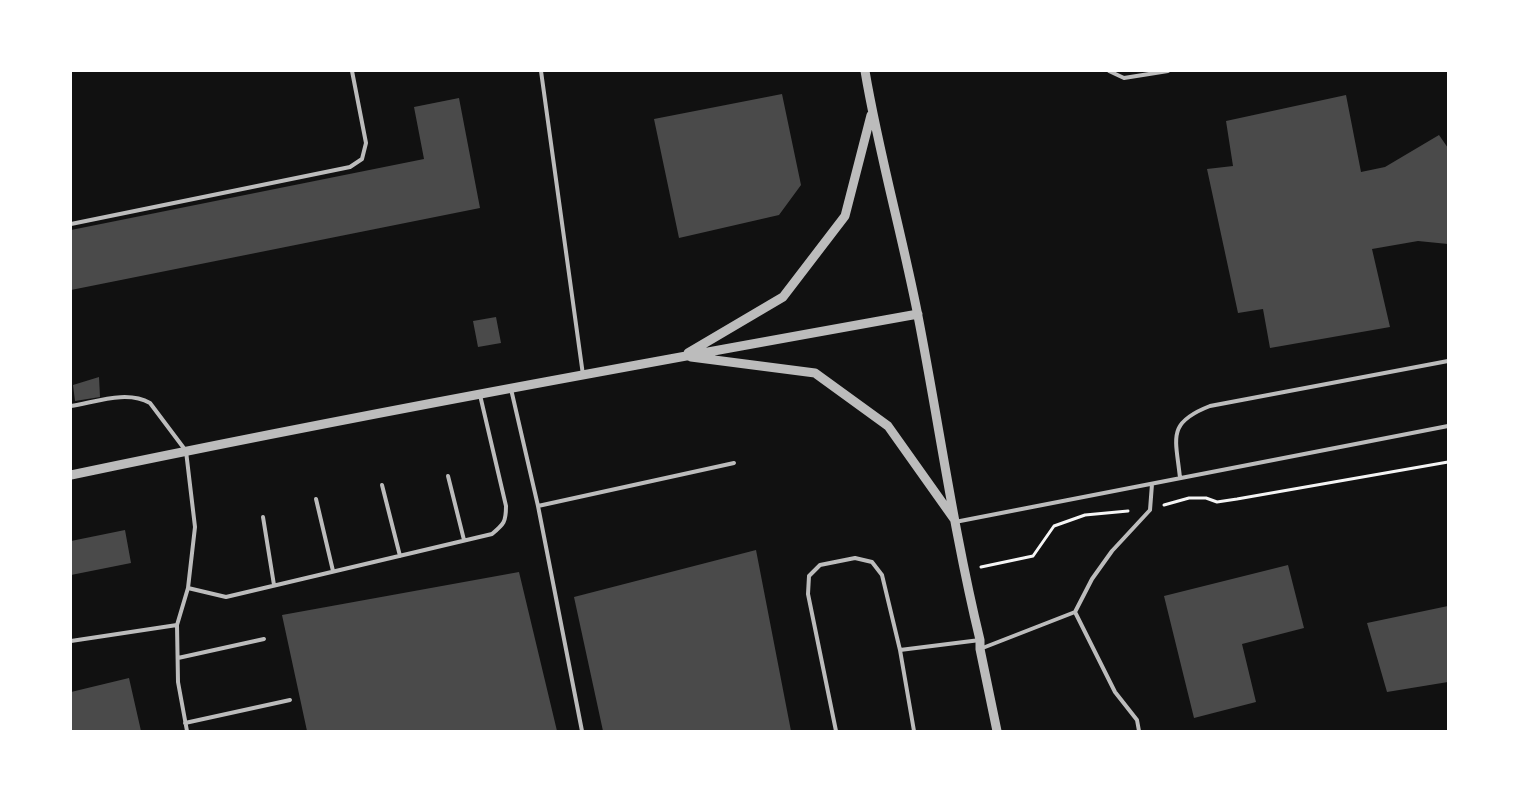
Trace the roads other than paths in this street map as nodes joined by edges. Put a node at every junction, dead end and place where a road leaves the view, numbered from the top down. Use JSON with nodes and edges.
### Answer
{"nodes":[{"id":1,"x":352,"y":71,"type":"edge"},
{"id":2,"x":541,"y":71,"type":"edge"},
{"id":3,"x":865,"y":71,"type":"edge"},
{"id":4,"x":1109,"y":71,"type":"edge"},
{"id":5,"x":1168,"y":71,"type":"edge"},
{"id":6,"x":872,"y":112,"type":"junction"},
{"id":7,"x":71,"y":224,"type":"edge"},
{"id":8,"x":918,"y":314,"type":"junction"},
{"id":9,"x":683,"y":356,"type":"junction"},
{"id":10,"x":1448,"y":361,"type":"edge"},
{"id":11,"x":584,"y":375,"type":"junction"},
{"id":12,"x":511,"y":389,"type":"junction"},
{"id":13,"x":480,"y":395,"type":"junction"},
{"id":14,"x":71,"y":406,"type":"edge"},
{"id":15,"x":1448,"y":426,"type":"edge"},
{"id":16,"x":186,"y":451,"type":"junction"},
{"id":17,"x":734,"y":463,"type":"dead end"},
{"id":18,"x":71,"y":475,"type":"edge"},
{"id":19,"x":448,"y":476,"type":"dead end"},
{"id":20,"x":1180,"y":478,"type":"junction"},
{"id":21,"x":1152,"y":484,"type":"junction"},
{"id":22,"x":382,"y":485,"type":"dead end"},
{"id":23,"x":316,"y":499,"type":"dead end"},
{"id":24,"x":538,"y":506,"type":"junction"},
{"id":25,"x":263,"y":517,"type":"dead end"},
{"id":26,"x":955,"y":522,"type":"junction"},
{"id":27,"x":464,"y":540,"type":"junction"},
{"id":28,"x":400,"y":556,"type":"junction"},
{"id":29,"x":333,"y":571,"type":"junction"},
{"id":30,"x":274,"y":585,"type":"junction"},
{"id":31,"x":188,"y":588,"type":"junction"},
{"id":32,"x":1075,"y":612,"type":"junction"},
{"id":33,"x":177,"y":625,"type":"junction"},
{"id":34,"x":264,"y":639,"type":"dead end"},
{"id":35,"x":71,"y":641,"type":"edge"},
{"id":36,"x":980,"y":645,"type":"junction"},
{"id":37,"x":900,"y":650,"type":"junction"},
{"id":38,"x":178,"y":658,"type":"junction"},
{"id":39,"x":290,"y":700,"type":"dead end"},
{"id":40,"x":185,"y":723,"type":"junction"},
{"id":41,"x":187,"y":731,"type":"edge"},
{"id":42,"x":582,"y":731,"type":"edge"},
{"id":43,"x":836,"y":731,"type":"edge"},
{"id":44,"x":914,"y":731,"type":"edge"},
{"id":45,"x":997,"y":731,"type":"edge"},
{"id":46,"x":1139,"y":731,"type":"edge"}],
"edges":[{"from":1,"to":7,"type":"lane"},
{"from":2,"to":11,"type":"lane"},
{"from":3,"to":6,"type":"street"},
{"from":4,"to":5,"type":"lane"},
{"from":6,"to":8,"type":"street"},
{"from":6,"to":9,"type":"street"},
{"from":8,"to":9,"type":"street"},
{"from":8,"to":26,"type":"street"},
{"from":9,"to":11,"type":"street"},
{"from":9,"to":26,"type":"street"},
{"from":10,"to":20,"type":"lane"},
{"from":11,"to":12,"type":"street"},
{"from":12,"to":13,"type":"street"},
{"from":12,"to":24,"type":"lane"},
{"from":13,"to":16,"type":"street"},
{"from":13,"to":27,"type":"lane"},
{"from":14,"to":16,"type":"lane"},
{"from":15,"to":20,"type":"lane"},
{"from":16,"to":18,"type":"street"},
{"from":16,"to":31,"type":"lane"},
{"from":17,"to":24,"type":"lane"},
{"from":19,"to":27,"type":"lane"},
{"from":20,"to":21,"type":"lane"},
{"from":21,"to":26,"type":"lane"},
{"from":21,"to":32,"type":"lane"},
{"from":22,"to":28,"type":"lane"},
{"from":23,"to":29,"type":"lane"},
{"from":24,"to":42,"type":"lane"},
{"from":25,"to":30,"type":"lane"},
{"from":26,"to":36,"type":"street"},
{"from":27,"to":28,"type":"lane"},
{"from":28,"to":29,"type":"lane"},
{"from":29,"to":30,"type":"lane"},
{"from":30,"to":31,"type":"lane"},
{"from":31,"to":33,"type":"lane"},
{"from":32,"to":36,"type":"lane"},
{"from":32,"to":46,"type":"lane"},
{"from":33,"to":35,"type":"lane"},
{"from":33,"to":38,"type":"lane"},
{"from":34,"to":38,"type":"lane"},
{"from":36,"to":37,"type":"lane"},
{"from":36,"to":45,"type":"street"},
{"from":37,"to":43,"type":"lane"},
{"from":37,"to":44,"type":"lane"},
{"from":38,"to":40,"type":"lane"},
{"from":39,"to":40,"type":"lane"},
{"from":40,"to":41,"type":"lane"}]}
